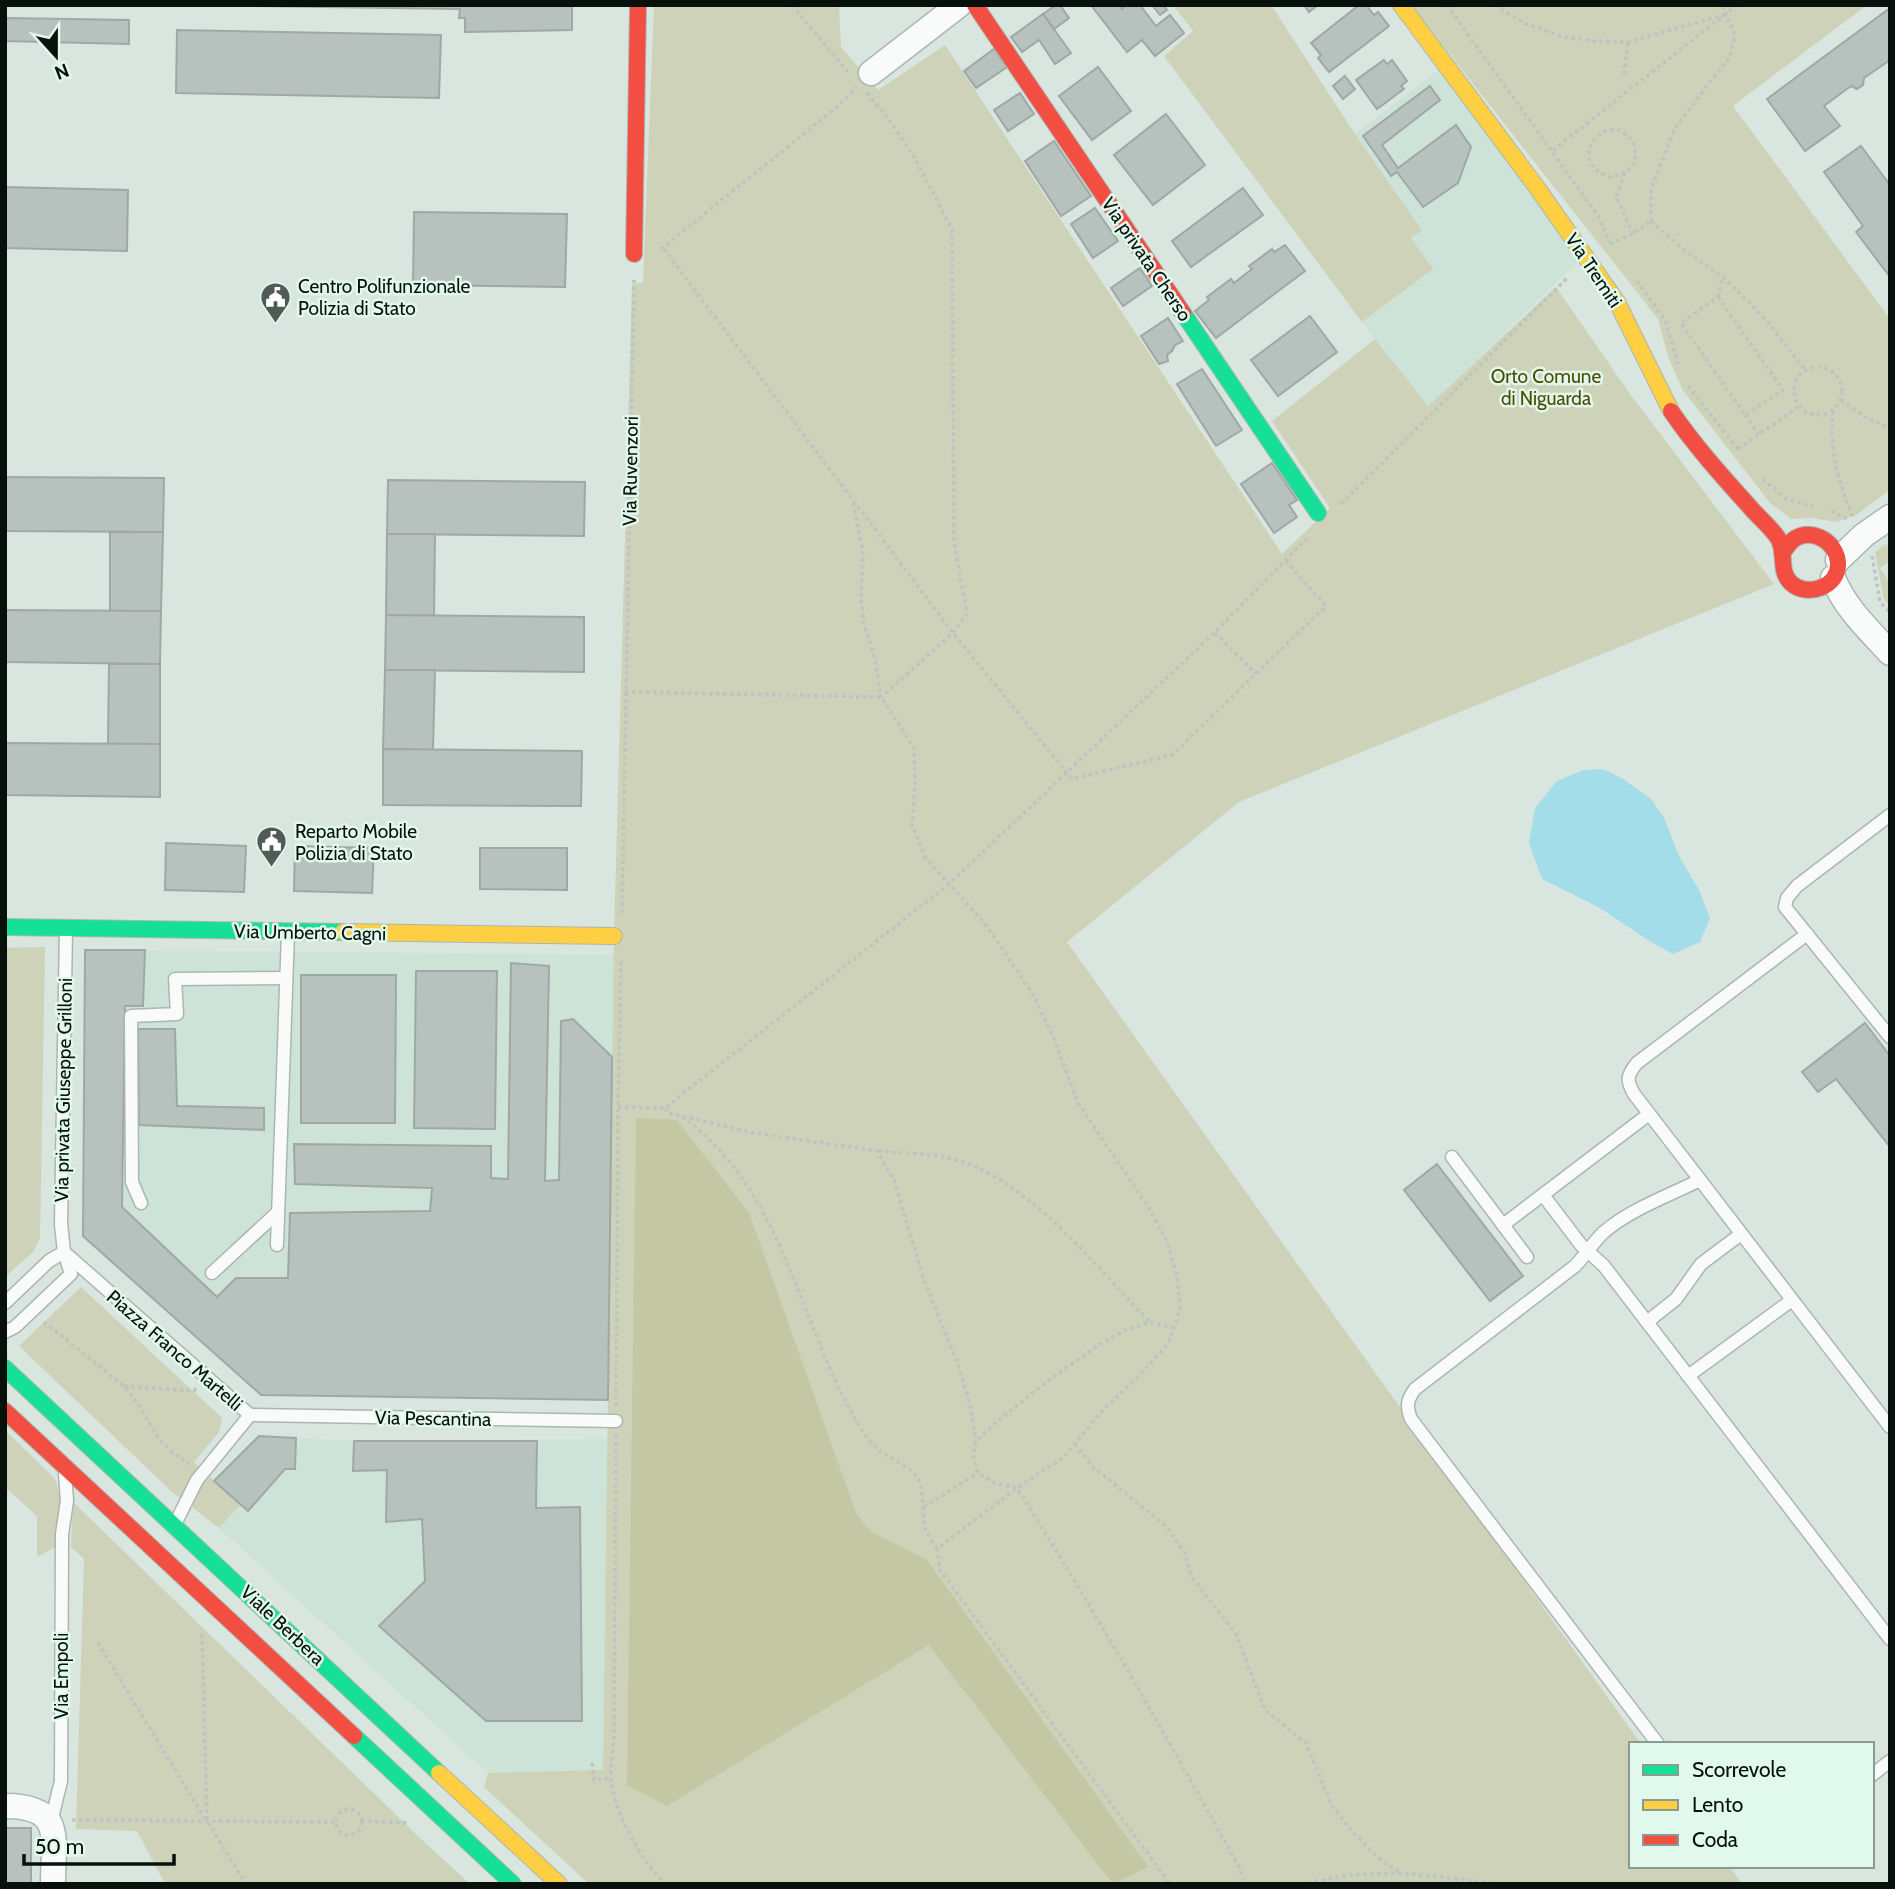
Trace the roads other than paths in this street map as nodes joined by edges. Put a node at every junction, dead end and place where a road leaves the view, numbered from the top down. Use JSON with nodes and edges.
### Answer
{"nodes":[{"id":1,"x":638,"y":5,"type":"edge"},
{"id":2,"x":959,"y":5,"type":"edge"},
{"id":3,"x":975,"y":5,"type":"edge"},
{"id":4,"x":1401,"y":5,"type":"edge"},
{"id":5,"x":865,"y":79,"type":"road end"},
{"id":6,"x":634,"y":254,"type":"road end"},
{"id":7,"x":1318,"y":513,"type":"dead end"},
{"id":8,"x":1890,"y":517,"type":"edge"},
{"id":9,"x":1784,"y":543,"type":"junction"},
{"id":10,"x":1833,"y":573,"type":"junction"},
{"id":11,"x":1890,"y":653,"type":"edge"},
{"id":12,"x":1890,"y":815,"type":"edge"},
{"id":13,"x":5,"y":927,"type":"edge"},
{"id":14,"x":66,"y":928,"type":"junction"},
{"id":15,"x":289,"y":931,"type":"junction"},
{"id":16,"x":1807,"y":934,"type":"junction"},
{"id":17,"x":619,"y":936,"type":"road end"},
{"id":18,"x":286,"y":978,"type":"junction"},
{"id":19,"x":1890,"y":1037,"type":"edge"},
{"id":20,"x":1649,"y":1114,"type":"junction"},
{"id":21,"x":1452,"y":1157,"type":"dead end"},
{"id":22,"x":1700,"y":1180,"type":"junction"},
{"id":23,"x":1544,"y":1195,"type":"junction"},
{"id":24,"x":141,"y":1203,"type":"dead end"},
{"id":25,"x":278,"y":1212,"type":"junction"},
{"id":26,"x":1503,"y":1225,"type":"junction"},
{"id":27,"x":1741,"y":1234,"type":"junction"},
{"id":28,"x":277,"y":1245,"type":"dead end"},
{"id":29,"x":64,"y":1252,"type":"junction"},
{"id":30,"x":1589,"y":1253,"type":"junction"},
{"id":31,"x":1527,"y":1257,"type":"dead end"},
{"id":32,"x":212,"y":1273,"type":"dead end"},
{"id":33,"x":1792,"y":1300,"type":"junction"},
{"id":34,"x":5,"y":1303,"type":"edge"},
{"id":35,"x":1647,"y":1322,"type":"junction"},
{"id":36,"x":5,"y":1332,"type":"edge"},
{"id":37,"x":5,"y":1368,"type":"edge"},
{"id":38,"x":1688,"y":1376,"type":"junction"},
{"id":39,"x":5,"y":1412,"type":"edge"},
{"id":40,"x":250,"y":1415,"type":"junction"},
{"id":41,"x":616,"y":1421,"type":"road end"},
{"id":42,"x":1890,"y":1427,"type":"edge"},
{"id":43,"x":64,"y":1466,"type":"junction"},
{"id":44,"x":175,"y":1524,"type":"junction"},
{"id":45,"x":1890,"y":1639,"type":"edge"},
{"id":46,"x":1656,"y":1742,"type":"edge"},
{"id":47,"x":1890,"y":1761,"type":"edge"},
{"id":48,"x":1874,"y":1773,"type":"edge"},
{"id":49,"x":5,"y":1806,"type":"edge"},
{"id":50,"x":61,"y":1821,"type":"junction"},
{"id":51,"x":53,"y":1884,"type":"edge"},
{"id":52,"x":513,"y":1884,"type":"edge"},
{"id":53,"x":559,"y":1884,"type":"edge"}],
"edges":[{"from":1,"to":6,"type":"street"},
{"from":2,"to":5,"type":"street"},
{"from":3,"to":7,"type":"street","name":"Via privata Cherso"},
{"from":4,"to":9,"type":"street","name":"Via Tremiti"},
{"from":8,"to":10,"type":"street"},
{"from":9,"to":10,"type":"street"},
{"from":9,"to":10,"type":"street","name":"Via Tremiti"},
{"from":10,"to":11,"type":"street"},
{"from":12,"to":16,"type":"lane"},
{"from":13,"to":14,"type":"street","name":"Via Umberto Cagni"},
{"from":14,"to":15,"type":"street","name":"Via Umberto Cagni"},
{"from":14,"to":29,"type":"lane","name":"Via privata Giuseppe Grilloni"},
{"from":15,"to":17,"type":"street","name":"Via Umberto Cagni"},
{"from":15,"to":18,"type":"lane"},
{"from":16,"to":19,"type":"lane"},
{"from":16,"to":20,"type":"lane"},
{"from":18,"to":24,"type":"lane"},
{"from":18,"to":25,"type":"lane"},
{"from":20,"to":22,"type":"lane"},
{"from":20,"to":23,"type":"lane"},
{"from":21,"to":26,"type":"lane"},
{"from":22,"to":27,"type":"lane"},
{"from":22,"to":30,"type":"lane"},
{"from":23,"to":26,"type":"lane"},
{"from":23,"to":30,"type":"lane"},
{"from":25,"to":28,"type":"lane"},
{"from":25,"to":32,"type":"lane"},
{"from":26,"to":31,"type":"lane"},
{"from":27,"to":33,"type":"lane"},
{"from":27,"to":35,"type":"lane"},
{"from":29,"to":34,"type":"lane"},
{"from":29,"to":36,"type":"lane"},
{"from":29,"to":40,"type":"lane","name":"Piazza Franco Martelli"},
{"from":30,"to":35,"type":"lane"},
{"from":30,"to":46,"type":"lane"},
{"from":33,"to":38,"type":"lane"},
{"from":33,"to":42,"type":"lane"},
{"from":35,"to":38,"type":"lane"},
{"from":37,"to":44,"type":"street","name":"Viale Berbera"},
{"from":38,"to":45,"type":"lane"},
{"from":39,"to":43,"type":"street","name":"Viale Berbera"},
{"from":40,"to":41,"type":"lane","name":"Via Pescantina"},
{"from":40,"to":44,"type":"lane","name":"Piazza Franco Martelli"},
{"from":43,"to":50,"type":"lane","name":"Via Empoli"},
{"from":43,"to":52,"type":"street","name":"Viale Berbera"},
{"from":44,"to":53,"type":"street","name":"Viale Berbera"},
{"from":47,"to":48,"type":"lane"},
{"from":49,"to":50,"type":"street"},
{"from":50,"to":51,"type":"street","name":"Via Empoli"}]}
